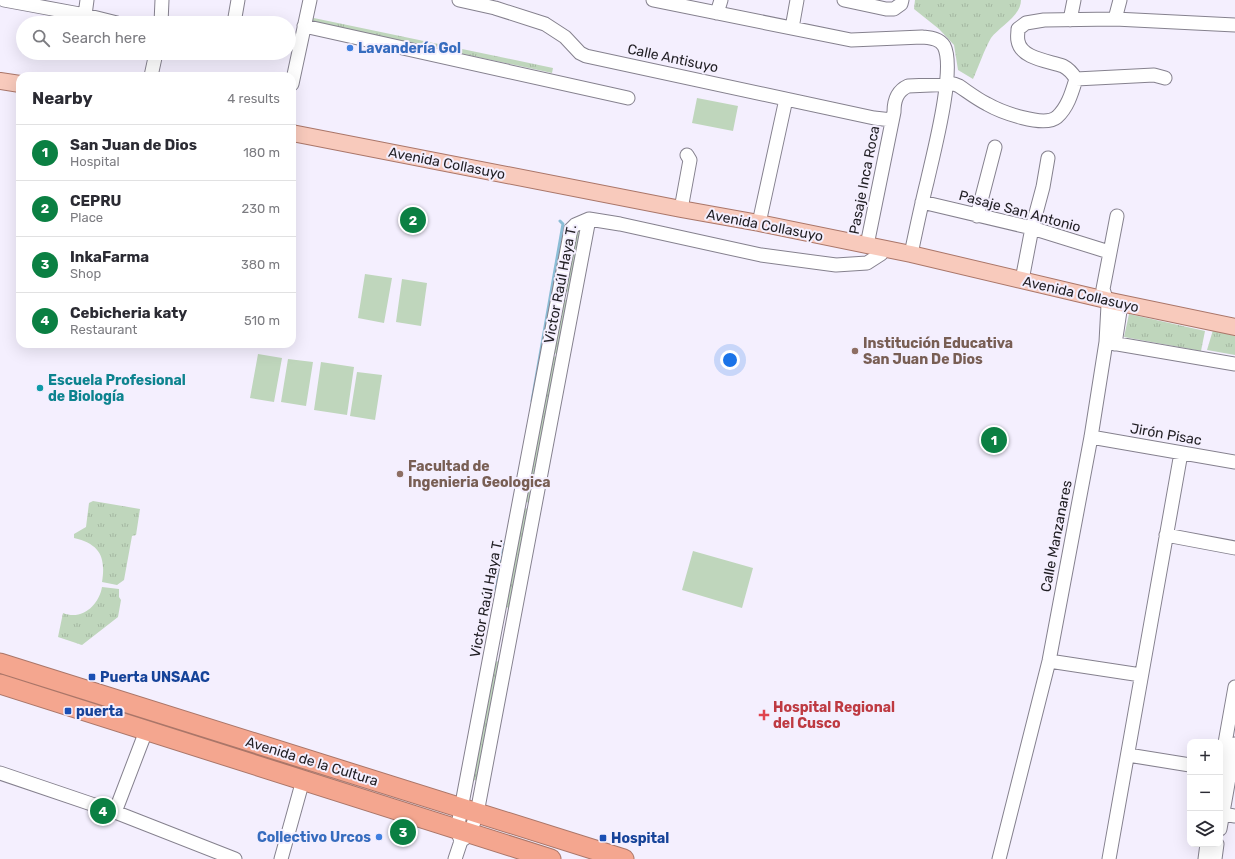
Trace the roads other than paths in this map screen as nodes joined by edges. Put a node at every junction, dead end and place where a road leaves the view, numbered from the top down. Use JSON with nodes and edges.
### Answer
{"nodes":[{"id":1,"x":4,"y":0,"type":"edge"},
{"id":2,"x":87,"y":0,"type":"edge"},
{"id":3,"x":162,"y":0,"type":"edge"},
{"id":4,"x":238,"y":0,"type":"edge"},
{"id":5,"x":310,"y":0,"type":"edge"},
{"id":6,"x":459,"y":0,"type":"edge"},
{"id":7,"x":652,"y":0,"type":"edge"},
{"id":8,"x":721,"y":0,"type":"edge"},
{"id":9,"x":797,"y":0,"type":"edge"},
{"id":10,"x":844,"y":0,"type":"edge"},
{"id":11,"x":1074,"y":0,"type":"edge"},
{"id":12,"x":1120,"y":0,"type":"edge"},
{"id":13,"x":901,"y":2,"type":"edge"},
{"id":14,"x":496,"y":4,"type":"edge"},
{"id":15,"x":717,"y":13,"type":"junction"},
{"id":16,"x":84,"y":15,"type":"junction"},
{"id":17,"x":88,"y":16,"type":"edge"},
{"id":18,"x":161,"y":16,"type":"edge"},
{"id":19,"x":235,"y":16,"type":"edge"},
{"id":20,"x":1070,"y":20,"type":"junction"},
{"id":21,"x":1114,"y":20,"type":"junction"},
{"id":22,"x":304,"y":26,"type":"junction"},
{"id":23,"x":1235,"y":26,"type":"edge"},
{"id":24,"x":792,"y":28,"type":"junction"},
{"id":25,"x":154,"y":60,"type":"edge"},
{"id":26,"x":152,"y":72,"type":"edge"},
{"id":27,"x":294,"y":72,"type":"edge"},
{"id":28,"x":1165,"y":78,"type":"dead end"},
{"id":29,"x":1076,"y":79,"type":"junction"},
{"id":30,"x":0,"y":81,"type":"edge"},
{"id":31,"x":16,"y":83,"type":"edge"},
{"id":32,"x":947,"y":84,"type":"junction"},
{"id":33,"x":628,"y":98,"type":"dead end"},
{"id":34,"x":786,"y":99,"type":"junction"},
{"id":35,"x":892,"y":120,"type":"junction"},
{"id":36,"x":296,"y":133,"type":"edge"},
{"id":37,"x":995,"y":147,"type":"dead end"},
{"id":38,"x":687,"y":155,"type":"dead end"},
{"id":39,"x":1048,"y":158,"type":"dead end"},
{"id":40,"x":922,"y":202,"type":"junction"},
{"id":41,"x":681,"y":209,"type":"junction"},
{"id":42,"x":977,"y":216,"type":"junction"},
{"id":43,"x":1117,"y":216,"type":"dead end"},
{"id":44,"x":589,"y":219,"type":"junction"},
{"id":45,"x":759,"y":223,"type":"junction"},
{"id":46,"x":1032,"y":228,"type":"junction"},
{"id":47,"x":867,"y":245,"type":"junction"},
{"id":48,"x":883,"y":249,"type":"junction"},
{"id":49,"x":1109,"y":252,"type":"junction"},
{"id":50,"x":911,"y":254,"type":"junction"},
{"id":51,"x":1022,"y":280,"type":"junction"},
{"id":52,"x":559,"y":294,"type":"junction"},
{"id":53,"x":574,"y":298,"type":"junction"},
{"id":54,"x":1113,"y":301,"type":"junction"},
{"id":55,"x":1235,"y":327,"type":"edge"},
{"id":56,"x":1110,"y":343,"type":"junction"},
{"id":57,"x":1235,"y":364,"type":"edge"},
{"id":58,"x":1091,"y":436,"type":"junction"},
{"id":59,"x":1181,"y":454,"type":"junction"},
{"id":60,"x":1235,"y":462,"type":"edge"},
{"id":61,"x":1166,"y":535,"type":"junction"},
{"id":62,"x":1235,"y":548,"type":"edge"},
{"id":63,"x":1049,"y":661,"type":"junction"},
{"id":64,"x":0,"y":663,"type":"edge"},
{"id":65,"x":1141,"y":674,"type":"junction"},
{"id":66,"x":0,"y":684,"type":"edge"},
{"id":67,"x":1235,"y":687,"type":"edge"},
{"id":68,"x":146,"y":731,"type":"junction"},
{"id":69,"x":1235,"y":744,"type":"edge"},
{"id":70,"x":1128,"y":755,"type":"junction"},
{"id":71,"x":1187,"y":765,"type":"edge"},
{"id":72,"x":1223,"y":771,"type":"edge"},
{"id":73,"x":0,"y":773,"type":"edge"},
{"id":74,"x":303,"y":780,"type":"junction"},
{"id":75,"x":469,"y":811,"type":"junction"},
{"id":76,"x":115,"y":812,"type":"junction"},
{"id":77,"x":1229,"y":814,"type":"edge"},
{"id":78,"x":1223,"y":824,"type":"edge"},
{"id":79,"x":463,"y":835,"type":"junction"},
{"id":80,"x":1206,"y":847,"type":"edge"},
{"id":81,"x":1217,"y":847,"type":"edge"},
{"id":82,"x":236,"y":859,"type":"edge"},
{"id":83,"x":280,"y":859,"type":"edge"},
{"id":84,"x":455,"y":859,"type":"edge"},
{"id":85,"x":551,"y":859,"type":"edge"},
{"id":86,"x":624,"y":859,"type":"edge"},
{"id":87,"x":999,"y":859,"type":"edge"},
{"id":88,"x":1108,"y":859,"type":"edge"},
{"id":89,"x":1204,"y":859,"type":"edge"},
{"id":90,"x":1215,"y":859,"type":"edge"}],
"edges":[{"from":1,"to":16,"type":"street"},
{"from":2,"to":16,"type":"street"},
{"from":3,"to":18,"type":"street"},
{"from":4,"to":19,"type":"street"},
{"from":5,"to":22,"type":"street"},
{"from":6,"to":14,"type":"street","name":"Calle Antisuyo"},
{"from":7,"to":15,"type":"street"},
{"from":8,"to":15,"type":"street"},
{"from":9,"to":24,"type":"street"},
{"from":10,"to":13,"type":"street"},
{"from":11,"to":20,"type":"street"},
{"from":12,"to":21,"type":"street"},
{"from":14,"to":34,"type":"street","name":"Calle Antisuyo"},
{"from":15,"to":24,"type":"street"},
{"from":16,"to":17,"type":"street"},
{"from":20,"to":21,"type":"street"},
{"from":20,"to":29,"type":"street"},
{"from":21,"to":23,"type":"street"},
{"from":22,"to":27,"type":"street"},
{"from":22,"to":33,"type":"street"},
{"from":24,"to":32,"type":"street"},
{"from":25,"to":26,"type":"street"},
{"from":28,"to":29,"type":"street"},
{"from":29,"to":32,"type":"street"},
{"from":30,"to":31,"type":"main road"},
{"from":32,"to":35,"type":"street","name":"Pasaje Inca Roca"},
{"from":32,"to":40,"type":"street"},
{"from":34,"to":35,"type":"street","name":"Calle Antisuyo"},
{"from":34,"to":45,"type":"street"},
{"from":35,"to":47,"type":"street","name":"Pasaje Inca Roca"},
{"from":36,"to":41,"type":"main road","name":"Avenida Collasuyo"},
{"from":37,"to":42,"type":"street"},
{"from":38,"to":41,"type":"street"},
{"from":39,"to":46,"type":"street"},
{"from":40,"to":42,"type":"street","name":"Pasaje San Antonio"},
{"from":40,"to":50,"type":"street"},
{"from":41,"to":45,"type":"main road","name":"Avenida Collasuyo"},
{"from":42,"to":46,"type":"street","name":"Pasaje San Antonio"},
{"from":43,"to":49,"type":"street","name":"Calle Manzanares"},
{"from":44,"to":48,"type":"street"},
{"from":44,"to":52,"type":"street","name":"Victor Raúl Haya T."},
{"from":44,"to":53,"type":"street","name":"Victor Raúl Haya T."},
{"from":45,"to":47,"type":"main road","name":"Avenida Collasuyo"},
{"from":46,"to":49,"type":"street","name":"Pasaje San Antonio"},
{"from":46,"to":51,"type":"street"},
{"from":47,"to":48,"type":"main road","name":"Avenida Collasuyo"},
{"from":48,"to":50,"type":"main road","name":"Avenida Collasuyo"},
{"from":49,"to":54,"type":"street","name":"Calle Manzanares"},
{"from":50,"to":51,"type":"main road","name":"Avenida Collasuyo"},
{"from":51,"to":54,"type":"main road","name":"Avenida Collasuyo"},
{"from":52,"to":53,"type":"street"},
{"from":52,"to":75,"type":"street","name":"Victor Raúl Haya T."},
{"from":53,"to":75,"type":"street","name":"Victor Raúl Haya T."},
{"from":54,"to":55,"type":"main road","name":"Avenida Collasuyo"},
{"from":54,"to":56,"type":"street","name":"Calle Manzanares"},
{"from":56,"to":57,"type":"street"},
{"from":56,"to":58,"type":"street","name":"Calle Manzanares"},
{"from":58,"to":59,"type":"street","name":"Jirón Pisac"},
{"from":58,"to":63,"type":"street","name":"Calle Manzanares"},
{"from":59,"to":60,"type":"street","name":"Jirón Pisac"},
{"from":59,"to":61,"type":"street"},
{"from":61,"to":62,"type":"street"},
{"from":61,"to":65,"type":"street"},
{"from":63,"to":65,"type":"street"},
{"from":63,"to":87,"type":"street","name":"Calle Manzanares"},
{"from":64,"to":75,"type":"highway","name":"Avenida de la Cultura"},
{"from":65,"to":70,"type":"street"},
{"from":66,"to":68,"type":"highway","name":"Avenida de la Cultura"},
{"from":67,"to":72,"type":"street"},
{"from":68,"to":74,"type":"highway","name":"Avenida de la Cultura"},
{"from":68,"to":76,"type":"street"},
{"from":69,"to":72,"type":"street"},
{"from":70,"to":71,"type":"street"},
{"from":70,"to":88,"type":"street"},
{"from":72,"to":77,"type":"street"},
{"from":73,"to":76,"type":"street"},
{"from":74,"to":79,"type":"highway","name":"Avenida de la Cultura"},
{"from":74,"to":83,"type":"street"},
{"from":75,"to":79,"type":"street"},
{"from":75,"to":86,"type":"highway","name":"Avenida de la Cultura"},
{"from":76,"to":82,"type":"street"},
{"from":77,"to":78,"type":"street"},
{"from":79,"to":84,"type":"street"},
{"from":79,"to":85,"type":"highway","name":"Avenida de la Cultura"},
{"from":80,"to":89,"type":"street"},
{"from":81,"to":90,"type":"street"}]}
